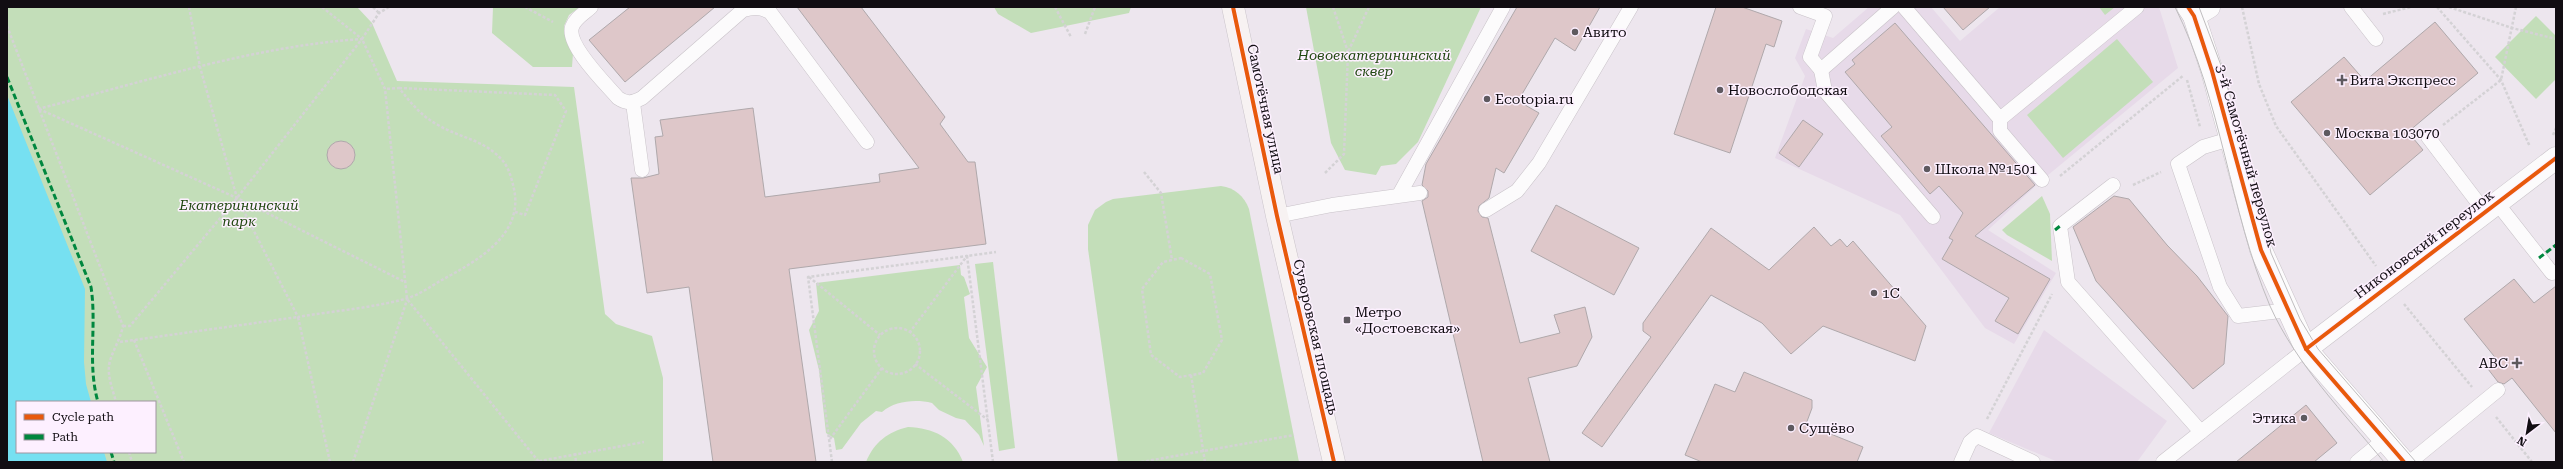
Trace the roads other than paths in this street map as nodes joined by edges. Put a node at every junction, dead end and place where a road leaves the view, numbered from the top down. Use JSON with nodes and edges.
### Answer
{"nodes":[{"id":1,"x":591,"y":7,"type":"edge"},
{"id":2,"x":1233,"y":7,"type":"edge"},
{"id":3,"x":1504,"y":7,"type":"edge"},
{"id":4,"x":1631,"y":7,"type":"edge"},
{"id":5,"x":1800,"y":7,"type":"edge"},
{"id":6,"x":1893,"y":7,"type":"edge"},
{"id":7,"x":1904,"y":7,"type":"edge"},
{"id":8,"x":2137,"y":7,"type":"edge"},
{"id":9,"x":2351,"y":7,"type":"edge"},
{"id":10,"x":2197,"y":10,"type":"edge"},
{"id":11,"x":2376,"y":39,"type":"dead end"},
{"id":12,"x":1820,"y":70,"type":"junction"},
{"id":13,"x":633,"y":103,"type":"junction"},
{"id":14,"x":2000,"y":119,"type":"junction"},
{"id":15,"x":2428,"y":137,"type":"road end"},
{"id":16,"x":2230,"y":139,"type":"junction"},
{"id":17,"x":867,"y":142,"type":"dead end"},
{"id":18,"x":2556,"y":158,"type":"edge"},
{"id":19,"x":642,"y":170,"type":"dead end"},
{"id":20,"x":2042,"y":180,"type":"dead end"},
{"id":21,"x":2113,"y":185,"type":"road end"},
{"id":22,"x":1420,"y":193,"type":"dead end"},
{"id":23,"x":1399,"y":195,"type":"junction"},
{"id":24,"x":2491,"y":207,"type":"junction"},
{"id":25,"x":1486,"y":210,"type":"dead end"},
{"id":26,"x":1277,"y":216,"type":"junction"},
{"id":27,"x":1933,"y":217,"type":"dead end"},
{"id":28,"x":2552,"y":273,"type":"dead end"},
{"id":29,"x":2289,"y":310,"type":"junction"},
{"id":30,"x":2306,"y":349,"type":"junction"},
{"id":31,"x":2498,"y":390,"type":"dead end"},
{"id":32,"x":2201,"y":432,"type":"junction"},
{"id":33,"x":2384,"y":440,"type":"junction"},
{"id":34,"x":1334,"y":462,"type":"edge"},
{"id":35,"x":1961,"y":462,"type":"edge"},
{"id":36,"x":2033,"y":462,"type":"edge"},
{"id":37,"x":2163,"y":462,"type":"edge"},
{"id":38,"x":2358,"y":462,"type":"edge"},
{"id":39,"x":2404,"y":462,"type":"edge"},
{"id":40,"x":2410,"y":462,"type":"edge"}],
"edges":[{"from":1,"to":13,"type":"lane"},
{"from":2,"to":26,"type":"main road","name":"Самотёчная улица"},
{"from":3,"to":23,"type":"lane"},
{"from":4,"to":25,"type":"lane"},
{"from":5,"to":12,"type":"lane"},
{"from":6,"to":12,"type":"lane"},
{"from":7,"to":14,"type":"lane"},
{"from":8,"to":14,"type":"lane"},
{"from":9,"to":11,"type":"lane"},
{"from":10,"to":16,"type":"street","name":"3-й Самотёчный переулок"},
{"from":12,"to":27,"type":"lane"},
{"from":13,"to":17,"type":"lane"},
{"from":13,"to":19,"type":"lane"},
{"from":14,"to":20,"type":"lane"},
{"from":15,"to":24,"type":"lane"},
{"from":16,"to":29,"type":"street","name":"3-й Самотёчный переулок"},
{"from":16,"to":29,"type":"lane"},
{"from":18,"to":24,"type":"street","name":"Никоновский переулок"},
{"from":21,"to":32,"type":"lane"},
{"from":22,"to":23,"type":"lane"},
{"from":23,"to":26,"type":"lane"},
{"from":24,"to":28,"type":"lane"},
{"from":24,"to":30,"type":"street","name":"Никоновский переулок"},
{"from":26,"to":34,"type":"main road","name":"Суворовская площадь"},
{"from":29,"to":30,"type":"street","name":"3-й Самотёчный переулок"},
{"from":30,"to":32,"type":"lane"},
{"from":30,"to":33,"type":"street","name":"3-й Самотёчный переулок"},
{"from":31,"to":40,"type":"lane"},
{"from":32,"to":37,"type":"lane"},
{"from":33,"to":38,"type":"lane"},
{"from":33,"to":39,"type":"street","name":"3-й Самотёчный переулок"},
{"from":35,"to":36,"type":"lane"}]}
